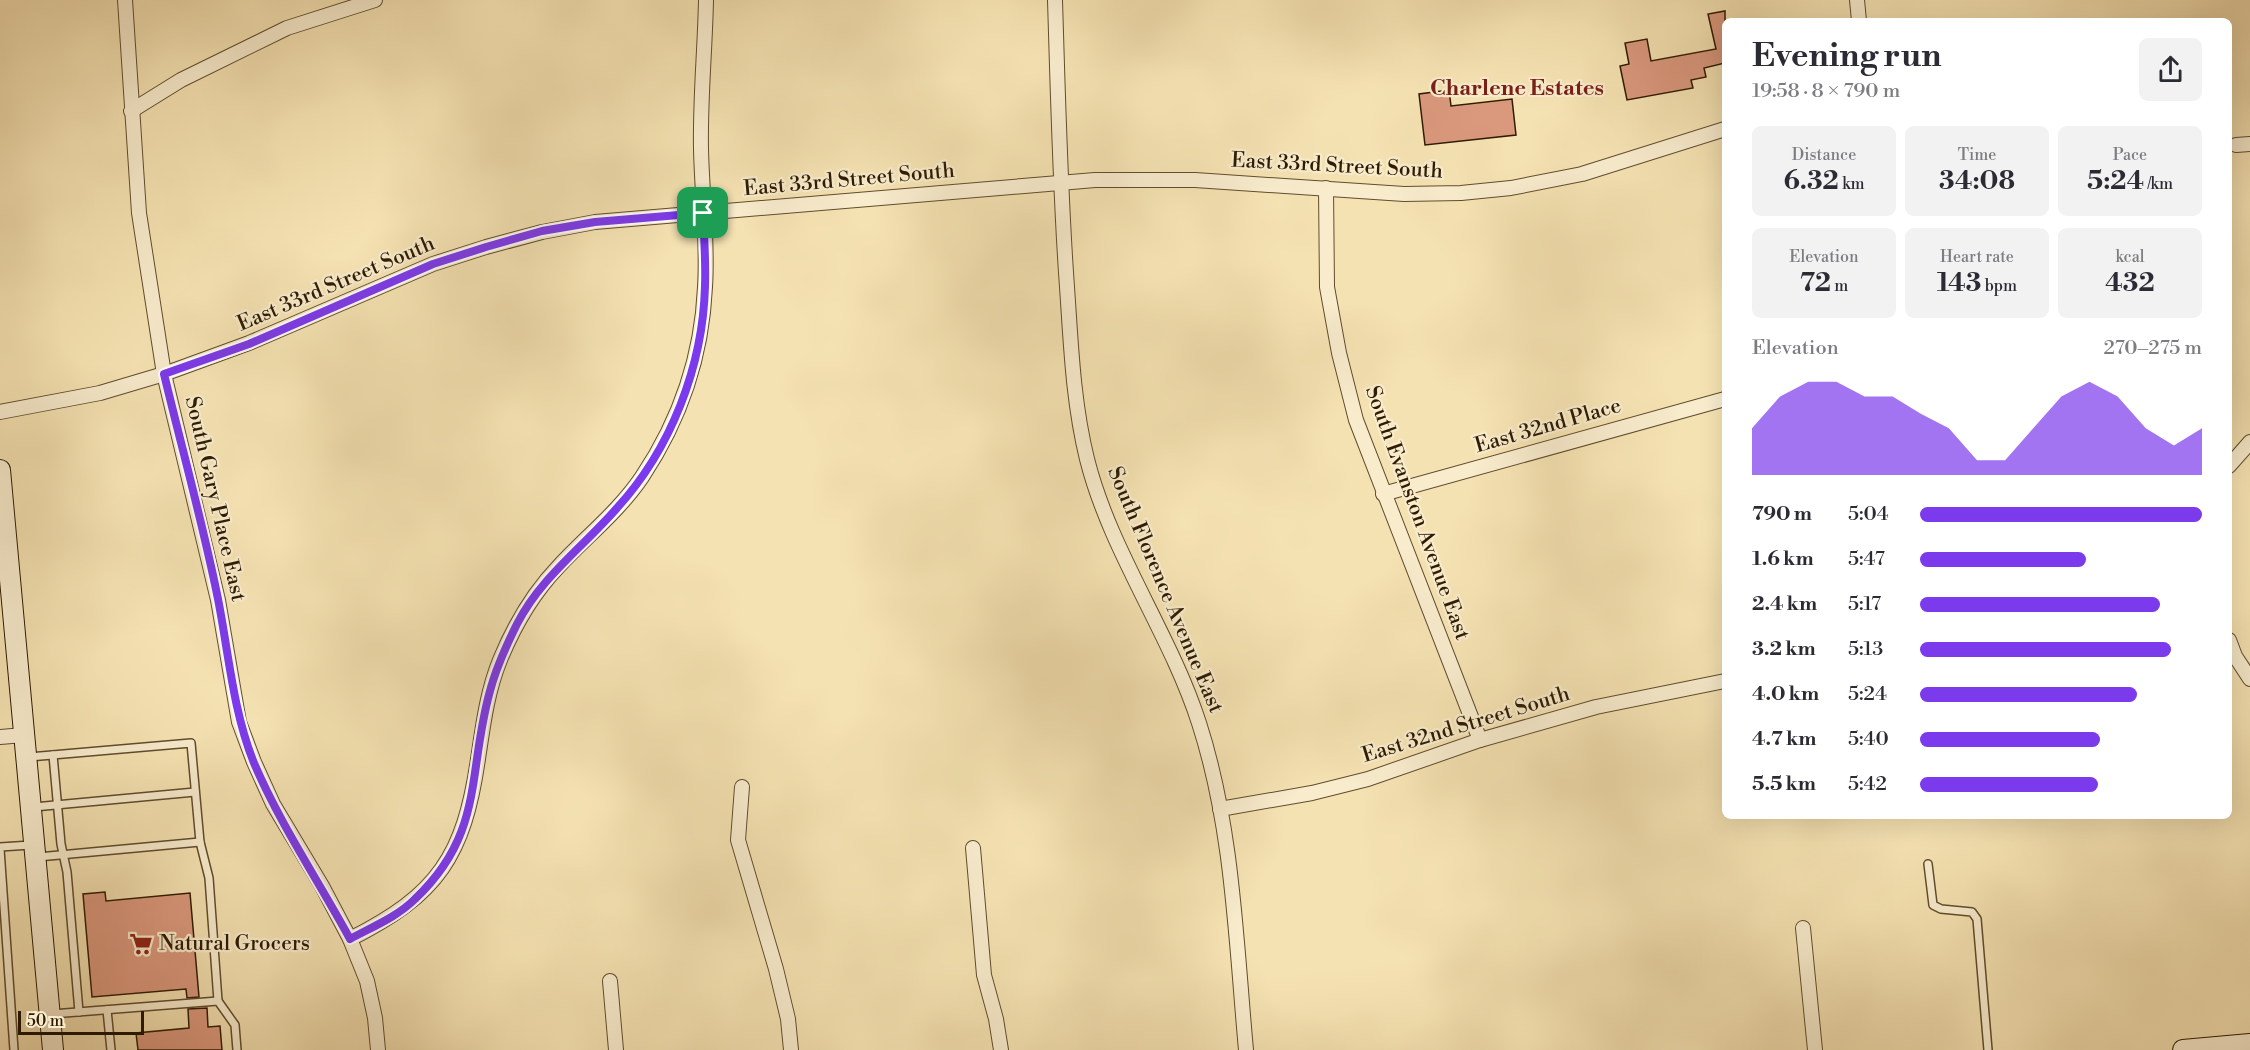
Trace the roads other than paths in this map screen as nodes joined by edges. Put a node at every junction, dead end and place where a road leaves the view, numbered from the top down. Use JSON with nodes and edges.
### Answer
{"nodes":[{"id":1,"x":125,"y":0,"type":"edge"},
{"id":2,"x":375,"y":0,"type":"edge"},
{"id":3,"x":706,"y":0,"type":"edge"},
{"id":4,"x":1055,"y":0,"type":"edge"},
{"id":5,"x":1857,"y":0,"type":"edge"},
{"id":6,"x":1859,"y":18,"type":"edge"},
{"id":7,"x":131,"y":111,"type":"junction"},
{"id":8,"x":1722,"y":130,"type":"edge"},
{"id":9,"x":1060,"y":183,"type":"junction"},
{"id":10,"x":1326,"y":188,"type":"junction"},
{"id":11,"x":703,"y":213,"type":"junction"},
{"id":12,"x":164,"y":374,"type":"junction"},
{"id":13,"x":1722,"y":400,"type":"edge"},
{"id":14,"x":0,"y":412,"type":"edge"},
{"id":15,"x":2250,"y":442,"type":"edge"},
{"id":16,"x":2232,"y":462,"type":"edge"},
{"id":17,"x":0,"y":477,"type":"edge"},
{"id":18,"x":1383,"y":494,"type":"junction"},
{"id":19,"x":2,"y":522,"type":"edge"},
{"id":20,"x":2232,"y":648,"type":"edge"},
{"id":21,"x":2250,"y":679,"type":"edge"},
{"id":22,"x":1722,"y":682,"type":"edge"},
{"id":23,"x":24,"y":735,"type":"junction"},
{"id":24,"x":0,"y":737,"type":"edge"},
{"id":25,"x":1480,"y":740,"type":"junction"},
{"id":26,"x":53,"y":755,"type":"junction"},
{"id":27,"x":26,"y":757,"type":"junction"},
{"id":28,"x":741,"y":787,"type":"dead end"},
{"id":29,"x":195,"y":792,"type":"junction"},
{"id":30,"x":58,"y":805,"type":"junction"},
{"id":31,"x":31,"y":808,"type":"junction"},
{"id":32,"x":1220,"y":809,"type":"junction"},
{"id":33,"x":200,"y":842,"type":"junction"},
{"id":34,"x":0,"y":848,"type":"edge"},
{"id":35,"x":973,"y":848,"type":"dead end"},
{"id":36,"x":35,"y":851,"type":"junction"},
{"id":37,"x":64,"y":855,"type":"junction"},
{"id":38,"x":1928,"y":864,"type":"dead end"},
{"id":39,"x":1803,"y":928,"type":"dead end"},
{"id":40,"x":350,"y":939,"type":"junction"},
{"id":41,"x":610,"y":981,"type":"dead end"},
{"id":42,"x":219,"y":1001,"type":"junction"},
{"id":43,"x":107,"y":1010,"type":"junction"},
{"id":44,"x":79,"y":1012,"type":"junction"},
{"id":45,"x":50,"y":1014,"type":"junction"},
{"id":46,"x":2250,"y":1044,"type":"edge"},
{"id":47,"x":14,"y":1050,"type":"edge"},
{"id":48,"x":53,"y":1050,"type":"edge"},
{"id":49,"x":111,"y":1050,"type":"edge"},
{"id":50,"x":237,"y":1050,"type":"edge"},
{"id":51,"x":378,"y":1050,"type":"edge"},
{"id":52,"x":616,"y":1050,"type":"edge"},
{"id":53,"x":791,"y":1050,"type":"edge"},
{"id":54,"x":1001,"y":1050,"type":"edge"},
{"id":55,"x":1246,"y":1050,"type":"edge"},
{"id":56,"x":1815,"y":1050,"type":"edge"},
{"id":57,"x":1988,"y":1050,"type":"edge"},
{"id":58,"x":2183,"y":1050,"type":"edge"}],
"edges":[{"from":1,"to":7,"type":"street","name":"South Gary Place East"},
{"from":2,"to":7,"type":"street"},
{"from":3,"to":11,"type":"street"},
{"from":4,"to":9,"type":"street","name":"South Florence Avenue East"},
{"from":5,"to":6,"type":"street"},
{"from":7,"to":12,"type":"street","name":"South Gary Place East"},
{"from":8,"to":10,"type":"street","name":"East 33rd Street South"},
{"from":9,"to":10,"type":"street","name":"East 33rd Street South"},
{"from":9,"to":11,"type":"street","name":"East 33rd Street South"},
{"from":9,"to":32,"type":"street","name":"South Florence Avenue East"},
{"from":10,"to":18,"type":"street","name":"South Evanston Avenue East"},
{"from":11,"to":12,"type":"street","name":"East 33rd Street South"},
{"from":11,"to":40,"type":"street"},
{"from":12,"to":14,"type":"street","name":"East 33rd Street South"},
{"from":12,"to":40,"type":"street","name":"South Gary Place East"},
{"from":13,"to":18,"type":"street","name":"East 32nd Place"},
{"from":15,"to":16,"type":"street"},
{"from":17,"to":19,"type":"main road"},
{"from":18,"to":25,"type":"street","name":"South Evanston Avenue East"},
{"from":19,"to":23,"type":"main road"},
{"from":20,"to":21,"type":"street"},
{"from":22,"to":25,"type":"street","name":"East 32nd Street South"},
{"from":23,"to":24,"type":"street"},
{"from":23,"to":27,"type":"main road"},
{"from":25,"to":32,"type":"street","name":"East 32nd Street South"},
{"from":26,"to":27,"type":"lane"},
{"from":26,"to":29,"type":"lane"},
{"from":26,"to":30,"type":"lane"},
{"from":27,"to":31,"type":"main road"},
{"from":28,"to":53,"type":"street"},
{"from":29,"to":30,"type":"lane"},
{"from":29,"to":33,"type":"lane"},
{"from":30,"to":31,"type":"lane"},
{"from":30,"to":37,"type":"lane"},
{"from":31,"to":36,"type":"main road"},
{"from":32,"to":55,"type":"street","name":"South Florence Avenue East"},
{"from":33,"to":37,"type":"lane"},
{"from":33,"to":42,"type":"lane"},
{"from":34,"to":36,"type":"lane"},
{"from":34,"to":47,"type":"lane"},
{"from":35,"to":54,"type":"street"},
{"from":36,"to":37,"type":"lane"},
{"from":36,"to":45,"type":"main road"},
{"from":37,"to":44,"type":"lane"},
{"from":38,"to":57,"type":"lane"},
{"from":39,"to":56,"type":"street"},
{"from":40,"to":51,"type":"street","name":"South Gary Place East"},
{"from":41,"to":52,"type":"street"},
{"from":42,"to":43,"type":"lane"},
{"from":42,"to":50,"type":"lane"},
{"from":43,"to":44,"type":"lane"},
{"from":43,"to":49,"type":"lane"},
{"from":44,"to":45,"type":"lane"},
{"from":45,"to":48,"type":"main road"},
{"from":46,"to":58,"type":"main road"}]}
